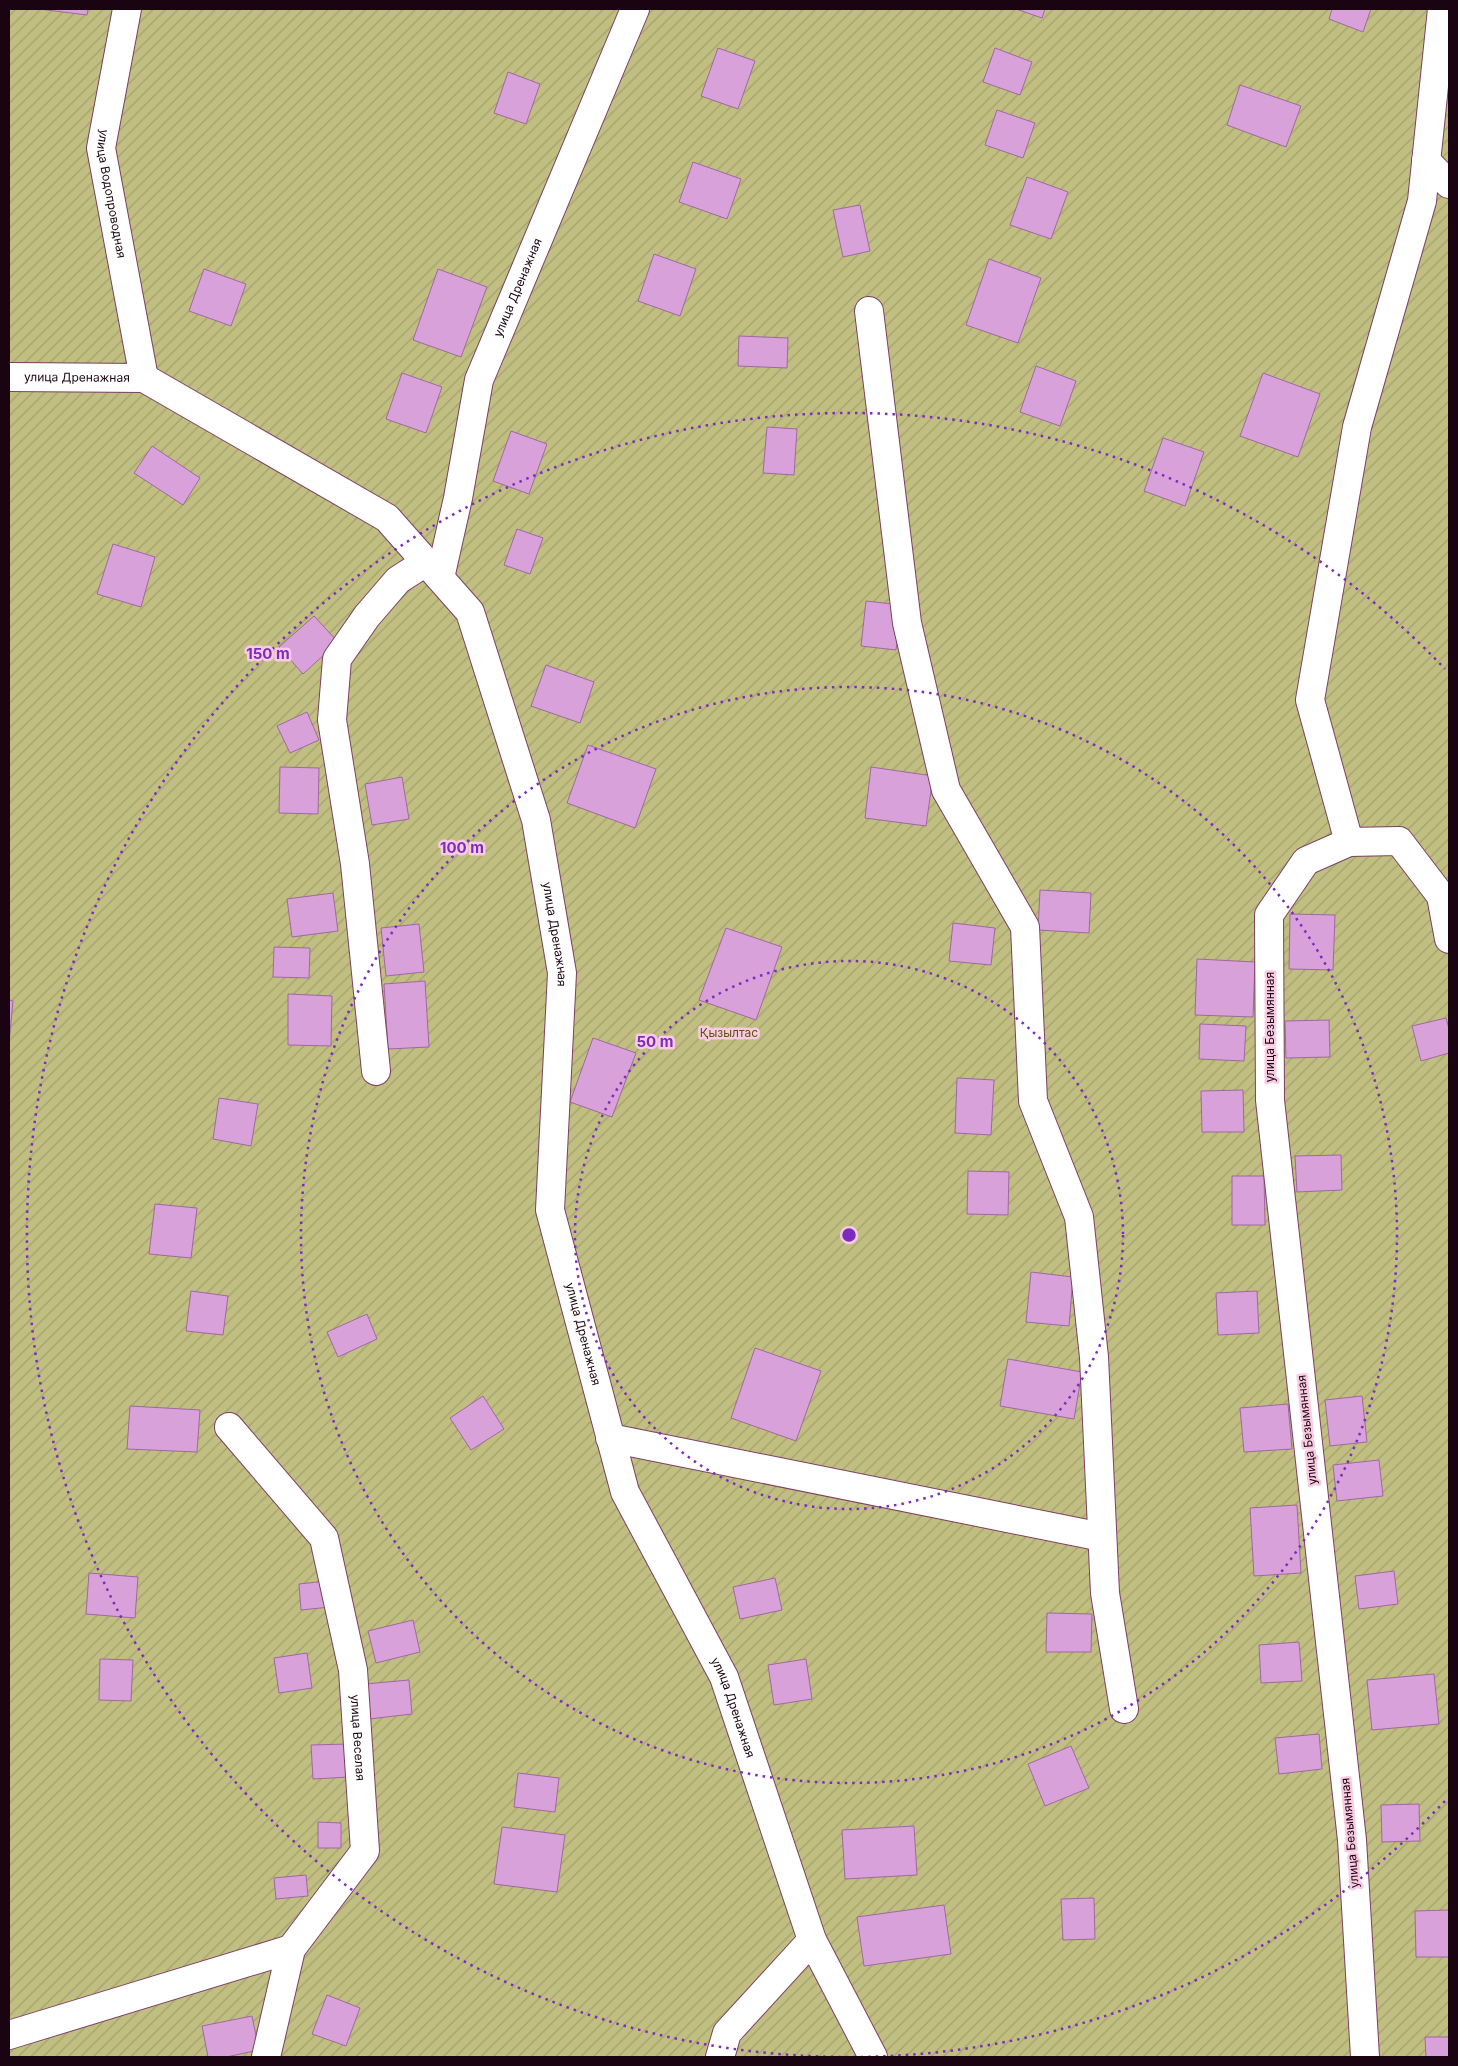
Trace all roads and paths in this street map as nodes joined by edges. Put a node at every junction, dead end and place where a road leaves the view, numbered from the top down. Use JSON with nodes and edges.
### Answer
{"nodes":[{"id":1,"x":127,"y":9,"type":"edge"},
{"id":2,"x":635,"y":9,"type":"edge"},
{"id":3,"x":1442,"y":9,"type":"edge"},
{"id":4,"x":1426,"y":161,"type":"junction"},
{"id":5,"x":1449,"y":184,"type":"edge"},
{"id":6,"x":869,"y":311,"type":"dead end"},
{"id":7,"x":9,"y":377,"type":"edge"},
{"id":8,"x":144,"y":378,"type":"junction"},
{"id":9,"x":433,"y":570,"type":"junction"},
{"id":10,"x":1349,"y":842,"type":"junction"},
{"id":11,"x":1449,"y":939,"type":"edge"},
{"id":12,"x":376,"y":1071,"type":"dead end"},
{"id":13,"x":229,"y":1427,"type":"dead end"},
{"id":14,"x":610,"y":1438,"type":"junction"},
{"id":15,"x":1102,"y":1536,"type":"junction"},
{"id":16,"x":1124,"y":1709,"type":"dead end"},
{"id":17,"x":812,"y":1940,"type":"junction"},
{"id":18,"x":291,"y":1949,"type":"junction"},
{"id":19,"x":9,"y":2035,"type":"edge"},
{"id":20,"x":266,"y":2057,"type":"edge"},
{"id":21,"x":720,"y":2057,"type":"edge"},
{"id":22,"x":873,"y":2057,"type":"edge"},
{"id":23,"x":1365,"y":2057,"type":"edge"}],
"edges":[{"from":1,"to":8,"type":"street","name":"улица Водопроводная"},
{"from":2,"to":9,"type":"street","name":"улица Дренажная"},
{"from":3,"to":4,"type":"street"},
{"from":4,"to":5,"type":"street"},
{"from":4,"to":10,"type":"street"},
{"from":6,"to":15,"type":"street"},
{"from":7,"to":8,"type":"street","name":"улица Дренажная"},
{"from":8,"to":9,"type":"street","name":"улица Дренажная"},
{"from":9,"to":12,"type":"street"},
{"from":9,"to":14,"type":"street","name":"улица Дренажная"},
{"from":10,"to":11,"type":"street"},
{"from":10,"to":23,"type":"street","name":"улица Безымянная"},
{"from":13,"to":18,"type":"street","name":"улица Веселая"},
{"from":14,"to":15,"type":"street"},
{"from":14,"to":17,"type":"street","name":"улица Дренажная"},
{"from":15,"to":16,"type":"street"},
{"from":17,"to":21,"type":"street"},
{"from":17,"to":22,"type":"street","name":"улица Дренажная"},
{"from":18,"to":19,"type":"street"},
{"from":18,"to":20,"type":"street","name":"улица Веселая"}]}
